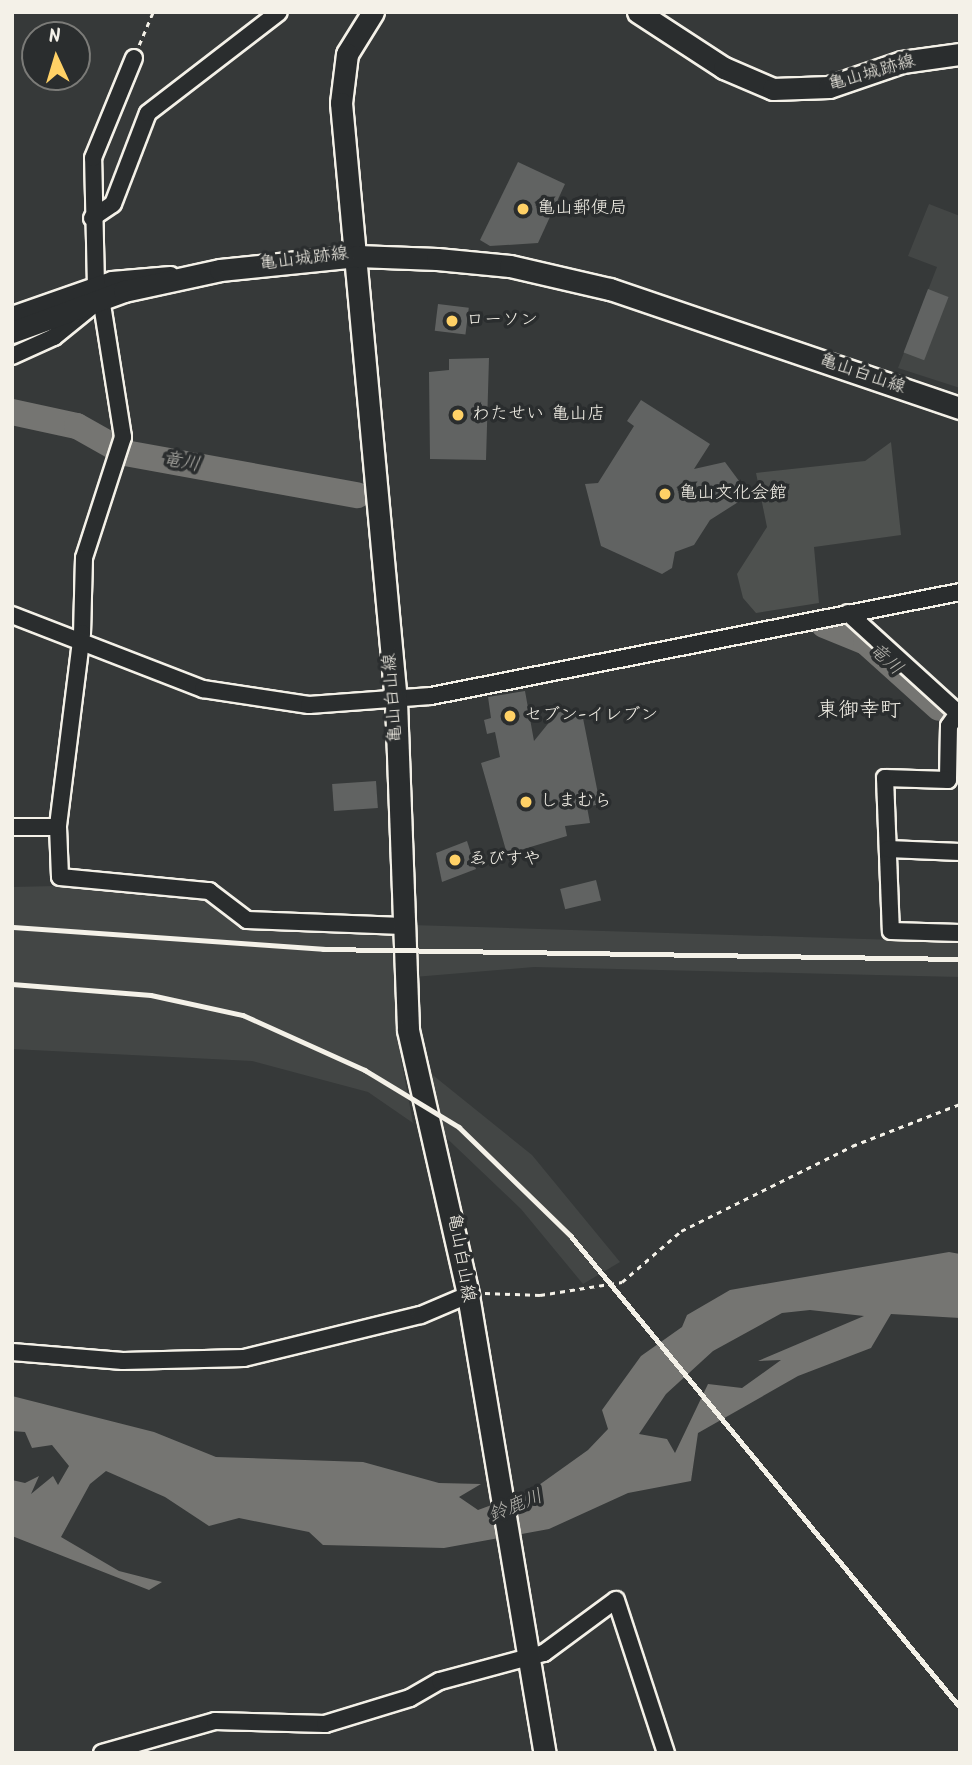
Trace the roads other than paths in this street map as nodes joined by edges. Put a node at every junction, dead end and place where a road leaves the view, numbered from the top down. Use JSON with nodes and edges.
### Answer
{"nodes":[{"id":1,"x":279,"y":12,"type":"edge"},
{"id":2,"x":373,"y":12,"type":"edge"},
{"id":3,"x":638,"y":12,"type":"edge"},
{"id":4,"x":960,"y":54,"type":"edge"},
{"id":5,"x":134,"y":58,"type":"road end"},
{"id":6,"x":92,"y":218,"type":"junction"},
{"id":7,"x":357,"y":256,"type":"junction"},
{"id":8,"x":99,"y":292,"type":"junction"},
{"id":9,"x":12,"y":315,"type":"edge"},
{"id":10,"x":12,"y":332,"type":"edge"},
{"id":11,"x":12,"y":356,"type":"edge"},
{"id":12,"x":960,"y":408,"type":"edge"},
{"id":13,"x":960,"y":592,"type":"edge"},
{"id":14,"x":848,"y":613,"type":"junction"},
{"id":15,"x":12,"y":615,"type":"edge"},
{"id":16,"x":79,"y":643,"type":"junction"},
{"id":17,"x":396,"y":701,"type":"junction"},
{"id":18,"x":959,"y":713,"type":"edge"},
{"id":19,"x":12,"y":827,"type":"edge"},
{"id":20,"x":58,"y":827,"type":"junction"},
{"id":21,"x":888,"y":849,"type":"junction"},
{"id":22,"x":960,"y":852,"type":"edge"},
{"id":23,"x":403,"y":926,"type":"junction"},
{"id":24,"x":960,"y":933,"type":"edge"},
{"id":25,"x":469,"y":1300,"type":"junction"},
{"id":26,"x":12,"y":1352,"type":"edge"},
{"id":27,"x":530,"y":1650,"type":"junction"},
{"id":28,"x":102,"y":1753,"type":"edge"},
{"id":29,"x":545,"y":1753,"type":"edge"},
{"id":30,"x":666,"y":1753,"type":"edge"}],
"edges":[{"from":1,"to":6,"type":"street"},
{"from":2,"to":7,"type":"main road","name":"亀山城跡線"},
{"from":3,"to":4,"type":"main road","name":"亀山城跡線"},
{"from":5,"to":6,"type":"street"},
{"from":6,"to":8,"type":"street"},
{"from":7,"to":8,"type":"main road","name":"亀山城跡線"},
{"from":7,"to":12,"type":"main road","name":"亀山白山線"},
{"from":7,"to":17,"type":"main road","name":"亀山白山線"},
{"from":8,"to":9,"type":"street"},
{"from":8,"to":10,"type":"main road","name":"亀山城跡線"},
{"from":8,"to":11,"type":"street"},
{"from":8,"to":16,"type":"street"},
{"from":13,"to":14,"type":"street"},
{"from":14,"to":17,"type":"street"},
{"from":14,"to":18,"type":"street"},
{"from":15,"to":16,"type":"street"},
{"from":16,"to":17,"type":"street"},
{"from":16,"to":20,"type":"street"},
{"from":17,"to":23,"type":"main road","name":"亀山白山線"},
{"from":18,"to":21,"type":"street"},
{"from":19,"to":20,"type":"street"},
{"from":20,"to":23,"type":"street"},
{"from":21,"to":22,"type":"street"},
{"from":21,"to":24,"type":"street"},
{"from":23,"to":25,"type":"main road","name":"亀山白山線"},
{"from":25,"to":26,"type":"street"},
{"from":25,"to":27,"type":"main road","name":"亀山白山線"},
{"from":27,"to":28,"type":"street"},
{"from":27,"to":29,"type":"main road","name":"亀山白山線"},
{"from":27,"to":30,"type":"street"}]}
